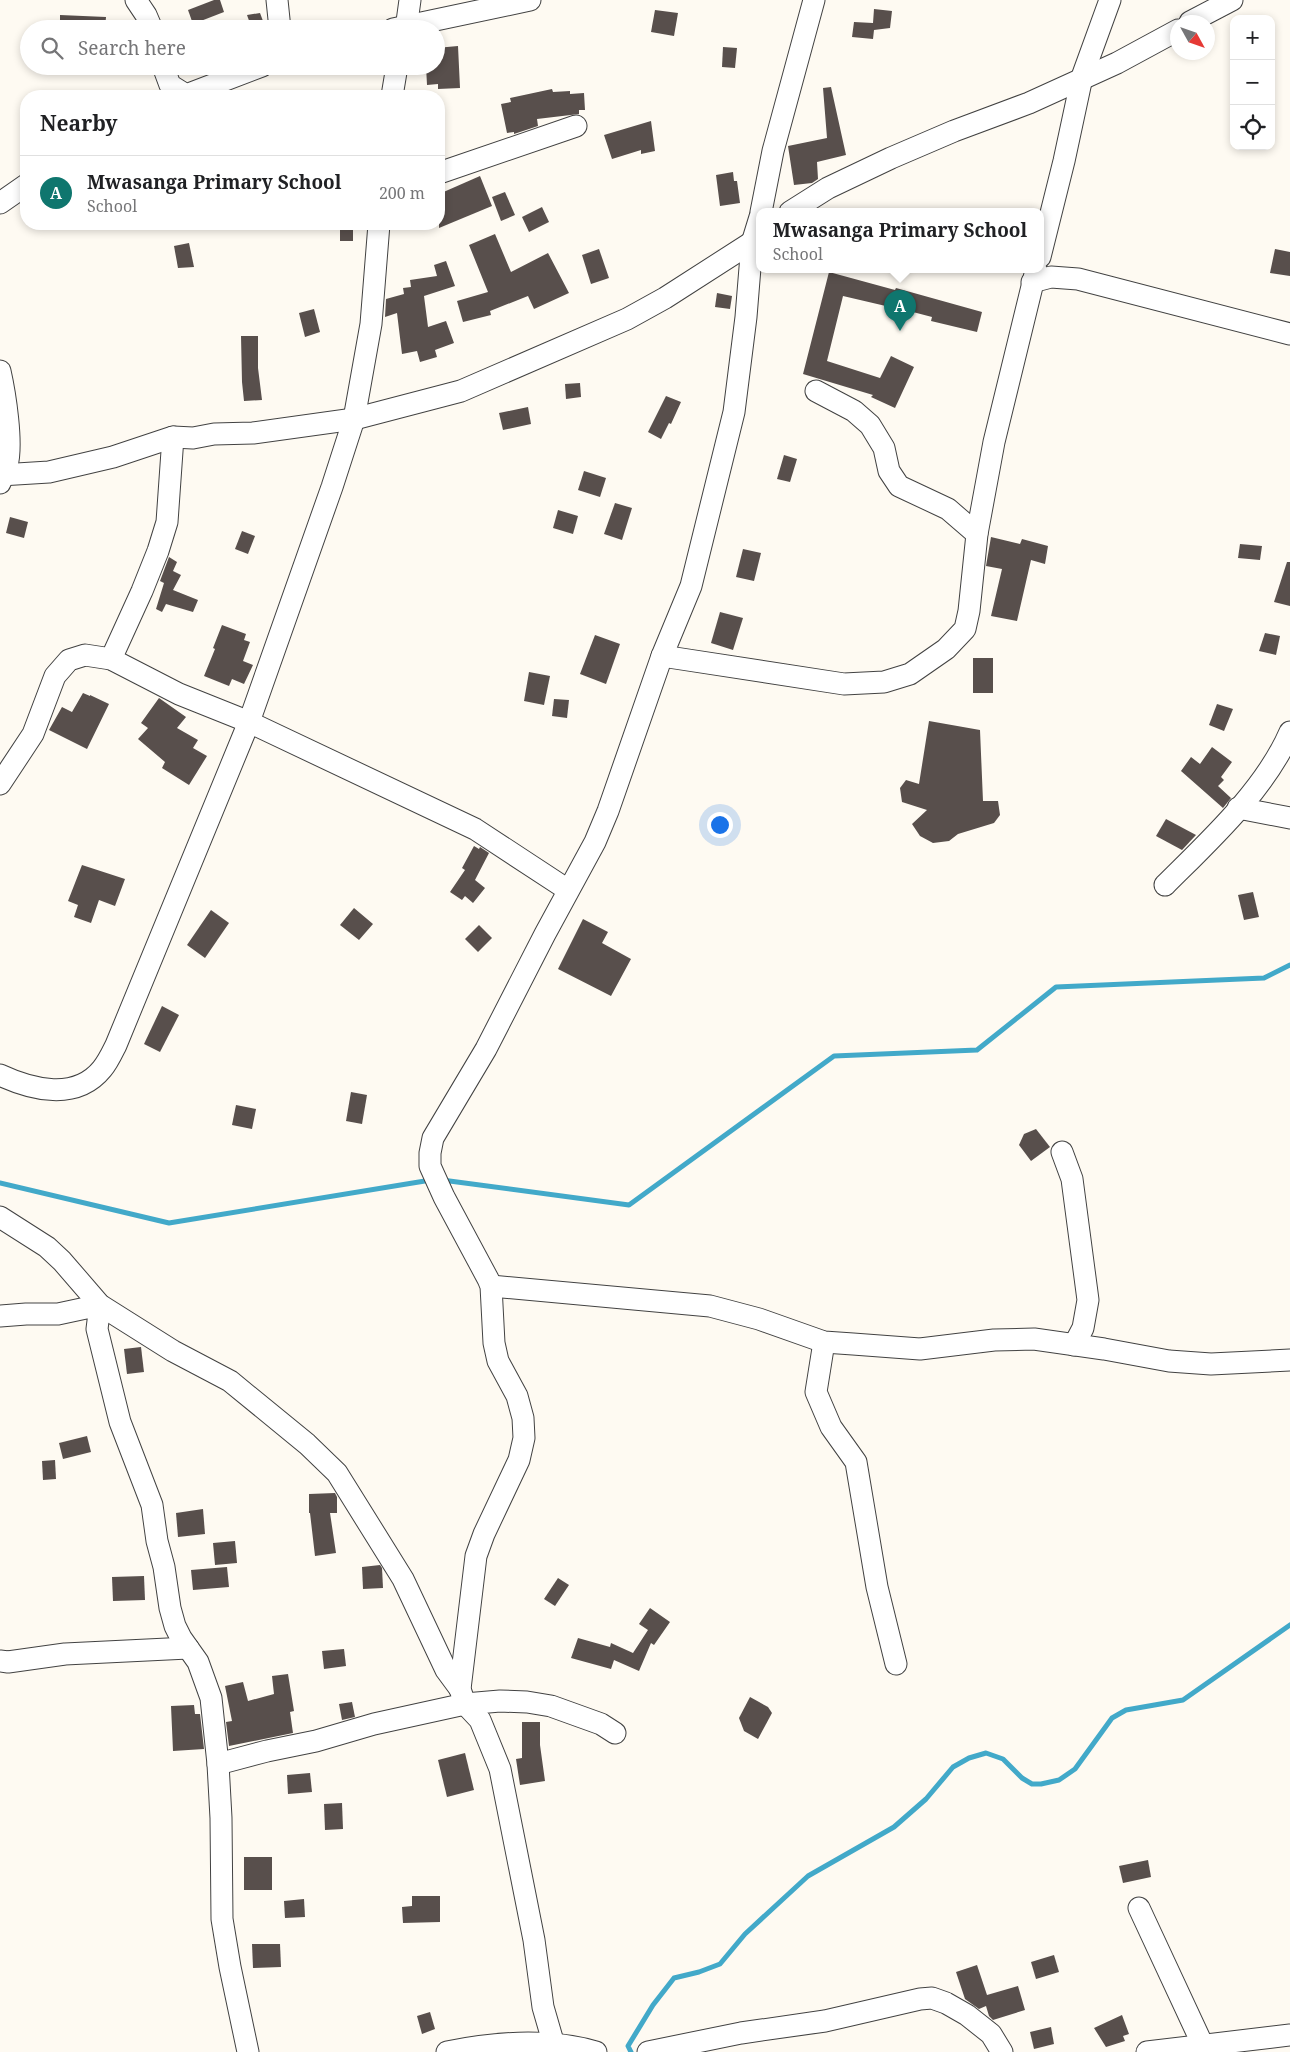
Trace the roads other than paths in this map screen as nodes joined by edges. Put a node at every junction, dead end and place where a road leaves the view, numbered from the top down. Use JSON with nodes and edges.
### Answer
{"nodes":[{"id":1,"x":136,"y":0,"type":"edge"},
{"id":2,"x":277,"y":0,"type":"edge"},
{"id":3,"x":410,"y":0,"type":"edge"},
{"id":4,"x":530,"y":0,"type":"edge"},
{"id":5,"x":814,"y":0,"type":"edge"},
{"id":6,"x":1110,"y":0,"type":"edge"},
{"id":7,"x":1232,"y":0,"type":"edge"},
{"id":8,"x":1203,"y":15,"type":"edge"},
{"id":9,"x":148,"y":20,"type":"edge"},
{"id":10,"x":279,"y":20,"type":"edge"},
{"id":11,"x":404,"y":20,"type":"edge"},
{"id":12,"x":439,"y":20,"type":"edge"},
{"id":13,"x":1170,"y":34,"type":"edge"},
{"id":14,"x":166,"y":75,"type":"edge"},
{"id":15,"x":238,"y":75,"type":"edge"},
{"id":16,"x":396,"y":75,"type":"edge"},
{"id":17,"x":1082,"y":77,"type":"junction"},
{"id":18,"x":171,"y":90,"type":"edge"},
{"id":19,"x":199,"y":90,"type":"edge"},
{"id":20,"x":393,"y":90,"type":"edge"},
{"id":21,"x":576,"y":126,"type":"dead end"},
{"id":22,"x":445,"y":171,"type":"edge"},
{"id":23,"x":20,"y":189,"type":"edge"},
{"id":24,"x":0,"y":204,"type":"edge"},
{"id":25,"x":762,"y":208,"type":"edge"},
{"id":26,"x":796,"y":208,"type":"edge"},
{"id":27,"x":379,"y":230,"type":"edge"},
{"id":28,"x":756,"y":240,"type":"edge"},
{"id":29,"x":1044,"y":241,"type":"edge"},
{"id":30,"x":1034,"y":276,"type":"edge"},
{"id":31,"x":1290,"y":334,"type":"edge"},
{"id":32,"x":0,"y":371,"type":"edge"},
{"id":33,"x":816,"y":391,"type":"dead end"},
{"id":34,"x":354,"y":419,"type":"junction"},
{"id":35,"x":173,"y":437,"type":"junction"},
{"id":36,"x":1,"y":478,"type":"edge"},
{"id":37,"x":977,"y":534,"type":"junction"},
{"id":38,"x":662,"y":656,"type":"junction"},
{"id":39,"x":111,"y":660,"type":"junction"},
{"id":40,"x":249,"y":722,"type":"junction"},
{"id":41,"x":1290,"y":732,"type":"edge"},
{"id":42,"x":0,"y":784,"type":"edge"},
{"id":43,"x":1238,"y":808,"type":"junction"},
{"id":44,"x":1290,"y":818,"type":"edge"},
{"id":45,"x":1165,"y":885,"type":"dead end"},
{"id":46,"x":568,"y":890,"type":"junction"},
{"id":47,"x":0,"y":1075,"type":"edge"},
{"id":48,"x":1062,"y":1152,"type":"dead end"},
{"id":49,"x":0,"y":1217,"type":"edge"},
{"id":50,"x":491,"y":1286,"type":"junction"},
{"id":51,"x":100,"y":1305,"type":"junction"},
{"id":52,"x":0,"y":1316,"type":"edge"},
{"id":53,"x":824,"y":1342,"type":"junction"},
{"id":54,"x":1074,"y":1345,"type":"junction"},
{"id":55,"x":1290,"y":1360,"type":"edge"},
{"id":56,"x":188,"y":1648,"type":"junction"},
{"id":57,"x":0,"y":1661,"type":"edge"},
{"id":58,"x":896,"y":1664,"type":"dead end"},
{"id":59,"x":462,"y":1696,"type":"junction"},
{"id":60,"x":615,"y":1733,"type":"dead end"},
{"id":61,"x":218,"y":1764,"type":"junction"},
{"id":62,"x":1139,"y":1908,"type":"dead end"},
{"id":63,"x":1290,"y":2035,"type":"edge"},
{"id":64,"x":554,"y":2045,"type":"junction"},
{"id":65,"x":1205,"y":2049,"type":"edge"},
{"id":66,"x":248,"y":2052,"type":"edge"},
{"id":67,"x":447,"y":2052,"type":"edge"},
{"id":68,"x":596,"y":2052,"type":"edge"},
{"id":69,"x":648,"y":2052,"type":"edge"},
{"id":70,"x":1002,"y":2052,"type":"edge"},
{"id":71,"x":1147,"y":2052,"type":"edge"}],
"edges":[{"from":1,"to":9,"type":"street"},
{"from":2,"to":10,"type":"street"},
{"from":3,"to":11,"type":"street"},
{"from":4,"to":12,"type":"street"},
{"from":5,"to":25,"type":"street"},
{"from":6,"to":17,"type":"street"},
{"from":7,"to":8,"type":"street"},
{"from":13,"to":17,"type":"street"},
{"from":14,"to":18,"type":"street"},
{"from":15,"to":19,"type":"street"},
{"from":16,"to":20,"type":"street"},
{"from":17,"to":26,"type":"street"},
{"from":17,"to":29,"type":"street"},
{"from":21,"to":22,"type":"street"},
{"from":23,"to":24,"type":"street"},
{"from":27,"to":34,"type":"street"},
{"from":28,"to":34,"type":"street"},
{"from":28,"to":38,"type":"street"},
{"from":30,"to":31,"type":"street"},
{"from":30,"to":37,"type":"street"},
{"from":32,"to":36,"type":"street"},
{"from":33,"to":37,"type":"street"},
{"from":34,"to":35,"type":"street"},
{"from":34,"to":40,"type":"street"},
{"from":35,"to":36,"type":"street"},
{"from":35,"to":39,"type":"street"},
{"from":37,"to":38,"type":"street"},
{"from":38,"to":46,"type":"street"},
{"from":39,"to":40,"type":"street"},
{"from":39,"to":42,"type":"street"},
{"from":40,"to":46,"type":"street"},
{"from":40,"to":47,"type":"street"},
{"from":41,"to":43,"type":"street"},
{"from":43,"to":44,"type":"street"},
{"from":43,"to":45,"type":"street"},
{"from":46,"to":50,"type":"street"},
{"from":48,"to":54,"type":"street"},
{"from":49,"to":51,"type":"street"},
{"from":50,"to":53,"type":"street"},
{"from":50,"to":59,"type":"street"},
{"from":51,"to":52,"type":"street"},
{"from":51,"to":56,"type":"street"},
{"from":51,"to":59,"type":"street"},
{"from":53,"to":54,"type":"street"},
{"from":53,"to":58,"type":"street"},
{"from":54,"to":55,"type":"street"},
{"from":56,"to":57,"type":"street"},
{"from":56,"to":61,"type":"street"},
{"from":59,"to":60,"type":"street"},
{"from":59,"to":61,"type":"street"},
{"from":59,"to":64,"type":"street"},
{"from":61,"to":66,"type":"street"},
{"from":62,"to":65,"type":"street"},
{"from":63,"to":65,"type":"street"},
{"from":64,"to":67,"type":"street"},
{"from":64,"to":68,"type":"street"},
{"from":65,"to":71,"type":"street"},
{"from":69,"to":70,"type":"street"}]}
